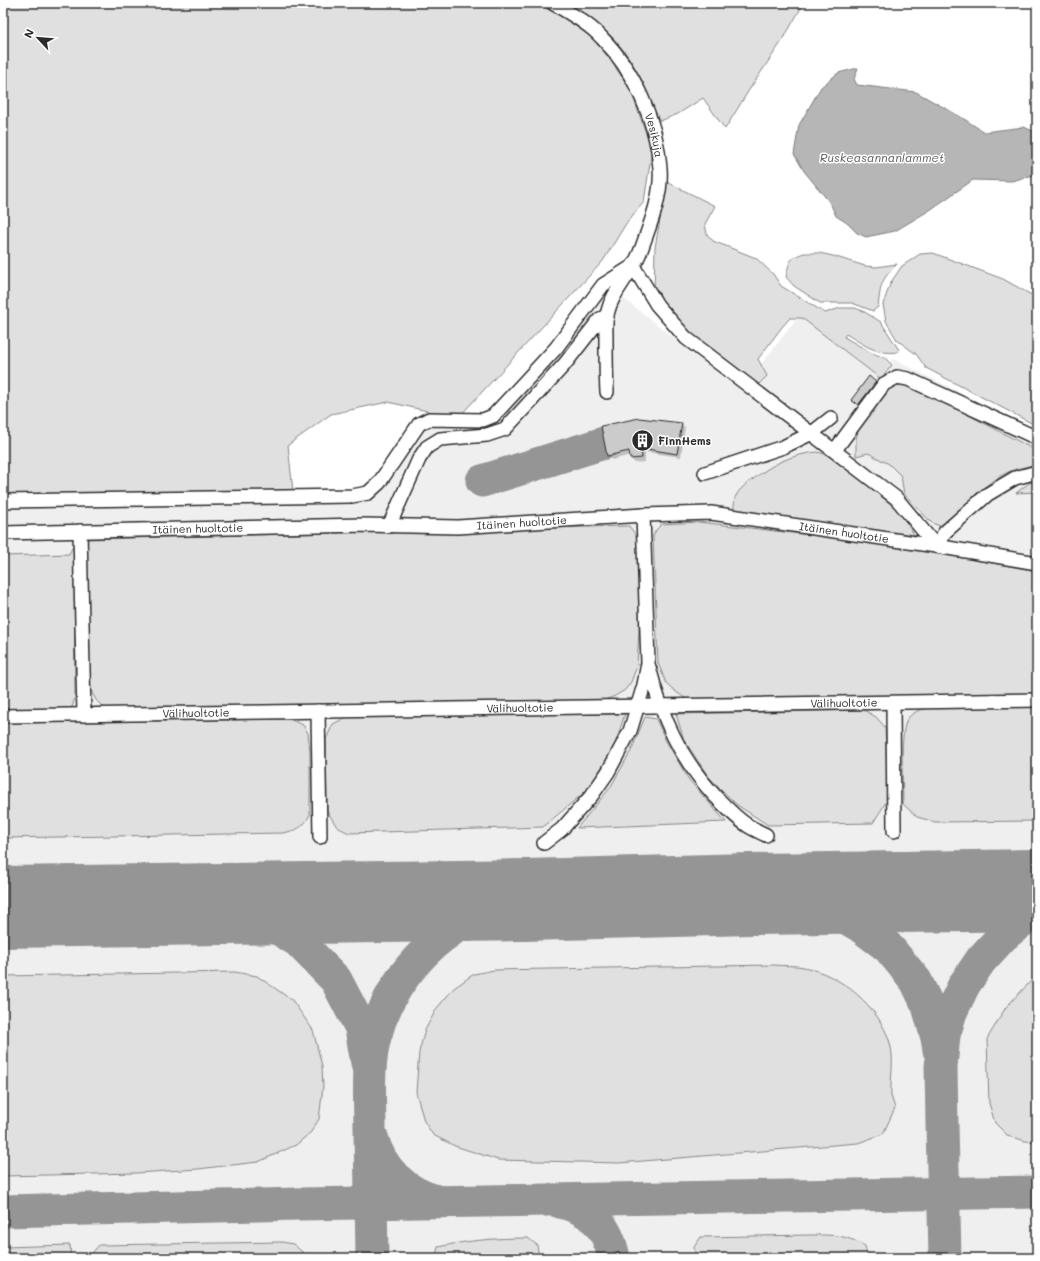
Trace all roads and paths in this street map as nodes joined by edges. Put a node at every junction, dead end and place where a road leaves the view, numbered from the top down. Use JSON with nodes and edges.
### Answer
{"nodes":[{"id":1,"x":553,"y":3,"type":"edge"},
{"id":2,"x":633,"y":266,"type":"junction"},
{"id":3,"x":607,"y":316,"type":"junction"},
{"id":4,"x":607,"y":392,"type":"dead end"},
{"id":5,"x":831,"y":418,"type":"dead end"},
{"id":6,"x":812,"y":433,"type":"junction"},
{"id":7,"x":1037,"y":438,"type":"edge"},
{"id":8,"x":835,"y":450,"type":"junction"},
{"id":9,"x":1037,"y":472,"type":"edge"},
{"id":10,"x":705,"y":473,"type":"dead end"},
{"id":11,"x":3,"y":501,"type":"edge"},
{"id":12,"x":643,"y":515,"type":"junction"},
{"id":13,"x":389,"y":526,"type":"junction"},
{"id":14,"x":80,"y":531,"type":"junction"},
{"id":15,"x":3,"y":533,"type":"edge"},
{"id":16,"x":936,"y":546,"type":"junction"},
{"id":17,"x":1037,"y":563,"type":"edge"},
{"id":18,"x":648,"y":663,"type":"junction"},
{"id":19,"x":1037,"y":700,"type":"edge"},
{"id":20,"x":894,"y":703,"type":"junction"},
{"id":21,"x":661,"y":705,"type":"junction"},
{"id":22,"x":638,"y":706,"type":"junction"},
{"id":23,"x":318,"y":711,"type":"junction"},
{"id":24,"x":84,"y":715,"type":"junction"},
{"id":25,"x":3,"y":716,"type":"edge"},
{"id":26,"x":894,"y":831,"type":"dead end"},
{"id":27,"x":766,"y":835,"type":"dead end"},
{"id":28,"x":320,"y":838,"type":"dead end"},
{"id":29,"x":544,"y":843,"type":"dead end"}],
"edges":[{"from":1,"to":2,"type":"lane","name":"Vesikuja"},
{"from":2,"to":3,"type":"lane","name":"Vesikuja"},
{"from":2,"to":6,"type":"lane"},
{"from":2,"to":11,"type":"lane"},
{"from":3,"to":4,"type":"lane"},
{"from":3,"to":13,"type":"lane"},
{"from":5,"to":6,"type":"lane"},
{"from":6,"to":8,"type":"lane"},
{"from":6,"to":10,"type":"lane"},
{"from":7,"to":8,"type":"lane"},
{"from":8,"to":16,"type":"lane"},
{"from":9,"to":16,"type":"lane"},
{"from":12,"to":13,"type":"lane","name":"Itäinen huoltotie"},
{"from":12,"to":16,"type":"lane","name":"Itäinen huoltotie"},
{"from":12,"to":18,"type":"lane"},
{"from":13,"to":14,"type":"lane","name":"Itäinen huoltotie"},
{"from":14,"to":15,"type":"lane","name":"Itäinen huoltotie"},
{"from":14,"to":24,"type":"lane"},
{"from":16,"to":17,"type":"lane","name":"Itäinen huoltotie"},
{"from":18,"to":21,"type":"lane"},
{"from":18,"to":22,"type":"lane"},
{"from":19,"to":20,"type":"lane","name":"Välihuoltotie"},
{"from":20,"to":21,"type":"lane","name":"Välihuoltotie"},
{"from":20,"to":26,"type":"lane"},
{"from":21,"to":22,"type":"lane","name":"Välihuoltotie"},
{"from":21,"to":27,"type":"lane"},
{"from":22,"to":23,"type":"lane","name":"Välihuoltotie"},
{"from":22,"to":29,"type":"lane"},
{"from":23,"to":24,"type":"lane","name":"Välihuoltotie"},
{"from":23,"to":28,"type":"lane"},
{"from":24,"to":25,"type":"lane","name":"Välihuoltotie"}]}
